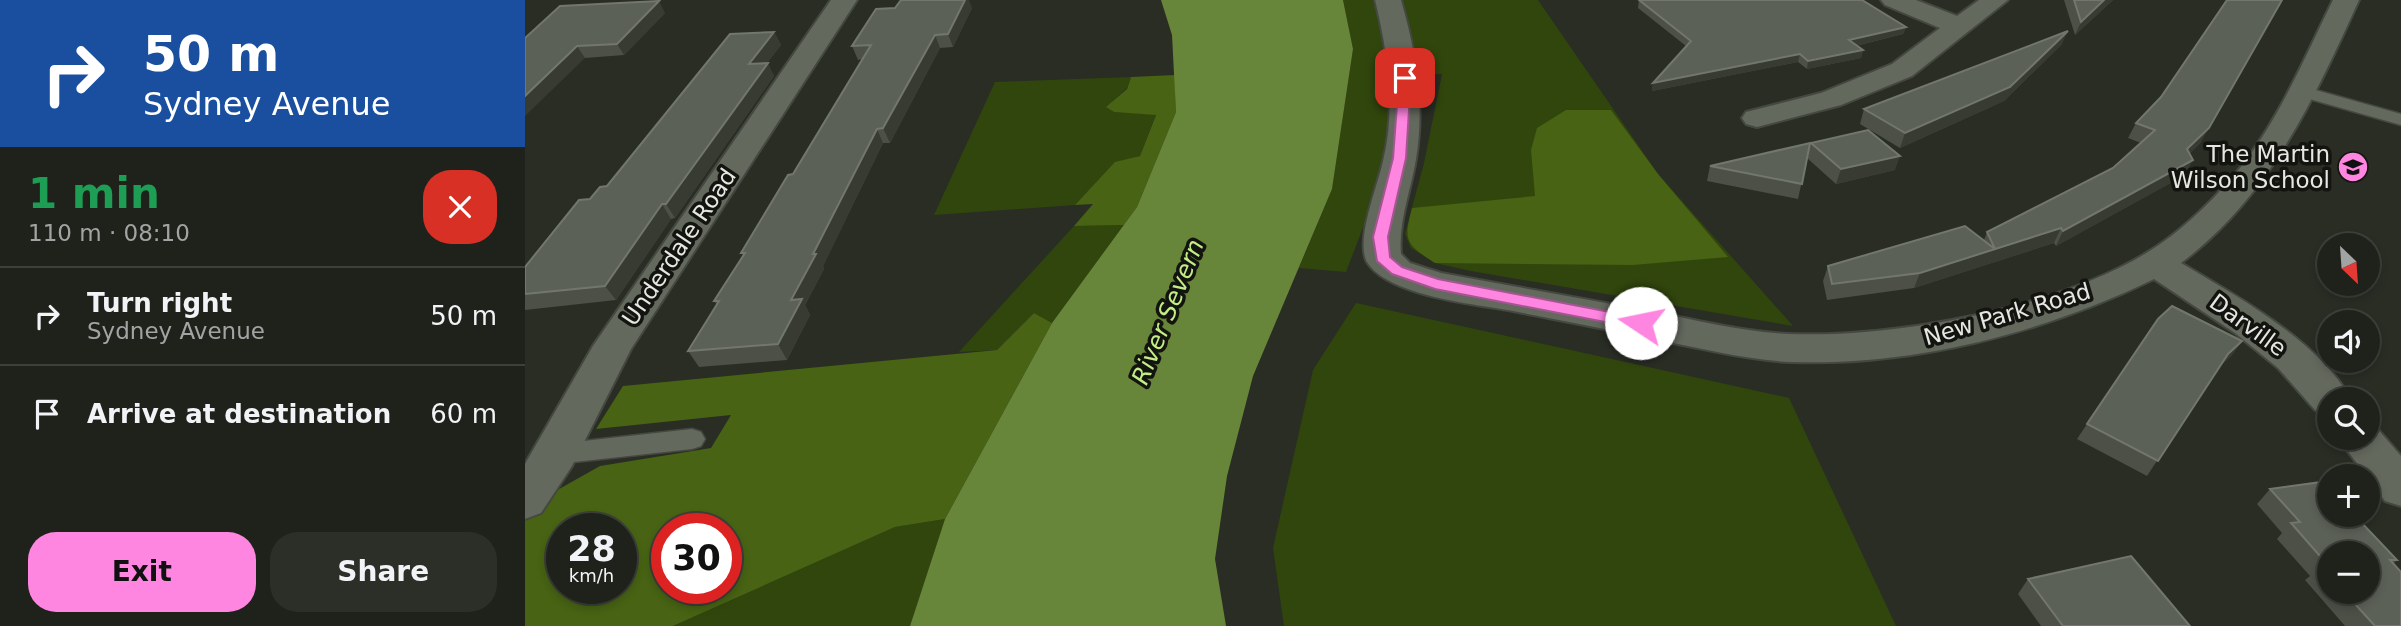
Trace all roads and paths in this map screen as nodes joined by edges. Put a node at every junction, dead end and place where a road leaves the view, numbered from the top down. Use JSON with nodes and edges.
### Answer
{"nodes":[{"id":1,"x":843,"y":0,"type":"edge"},
{"id":2,"x":1388,"y":0,"type":"edge"},
{"id":3,"x":1894,"y":0,"type":"edge"},
{"id":4,"x":1995,"y":0,"type":"edge"},
{"id":5,"x":2346,"y":0,"type":"edge"},
{"id":6,"x":1960,"y":27,"type":"junction"},
{"id":7,"x":2305,"y":92,"type":"junction"},
{"id":8,"x":2401,"y":120,"type":"edge"},
{"id":9,"x":1783,"y":139,"type":"dead end"},
{"id":10,"x":2155,"y":264,"type":"junction"},
{"id":11,"x":2319,"y":387,"type":"edge"},
{"id":12,"x":692,"y":439,"type":"dead end"},
{"id":13,"x":2370,"y":450,"type":"edge"},
{"id":14,"x":557,"y":454,"type":"junction"},
{"id":15,"x":2401,"y":488,"type":"edge"},
{"id":16,"x":525,"y":500,"type":"edge"}],
"edges":[{"from":1,"to":14,"type":"street","name":"Underdale Road"},
{"from":2,"to":10,"type":"street","name":"New Park Road"},
{"from":3,"to":6,"type":"street"},
{"from":4,"to":6,"type":"street"},
{"from":5,"to":7,"type":"street","name":"New Park Road"},
{"from":6,"to":9,"type":"street"},
{"from":7,"to":8,"type":"lane"},
{"from":7,"to":10,"type":"street","name":"New Park Road"},
{"from":10,"to":11,"type":"street","name":"Darville"},
{"from":12,"to":14,"type":"lane"},
{"from":13,"to":15,"type":"street"},
{"from":14,"to":16,"type":"street","name":"Underdale Road"}]}
